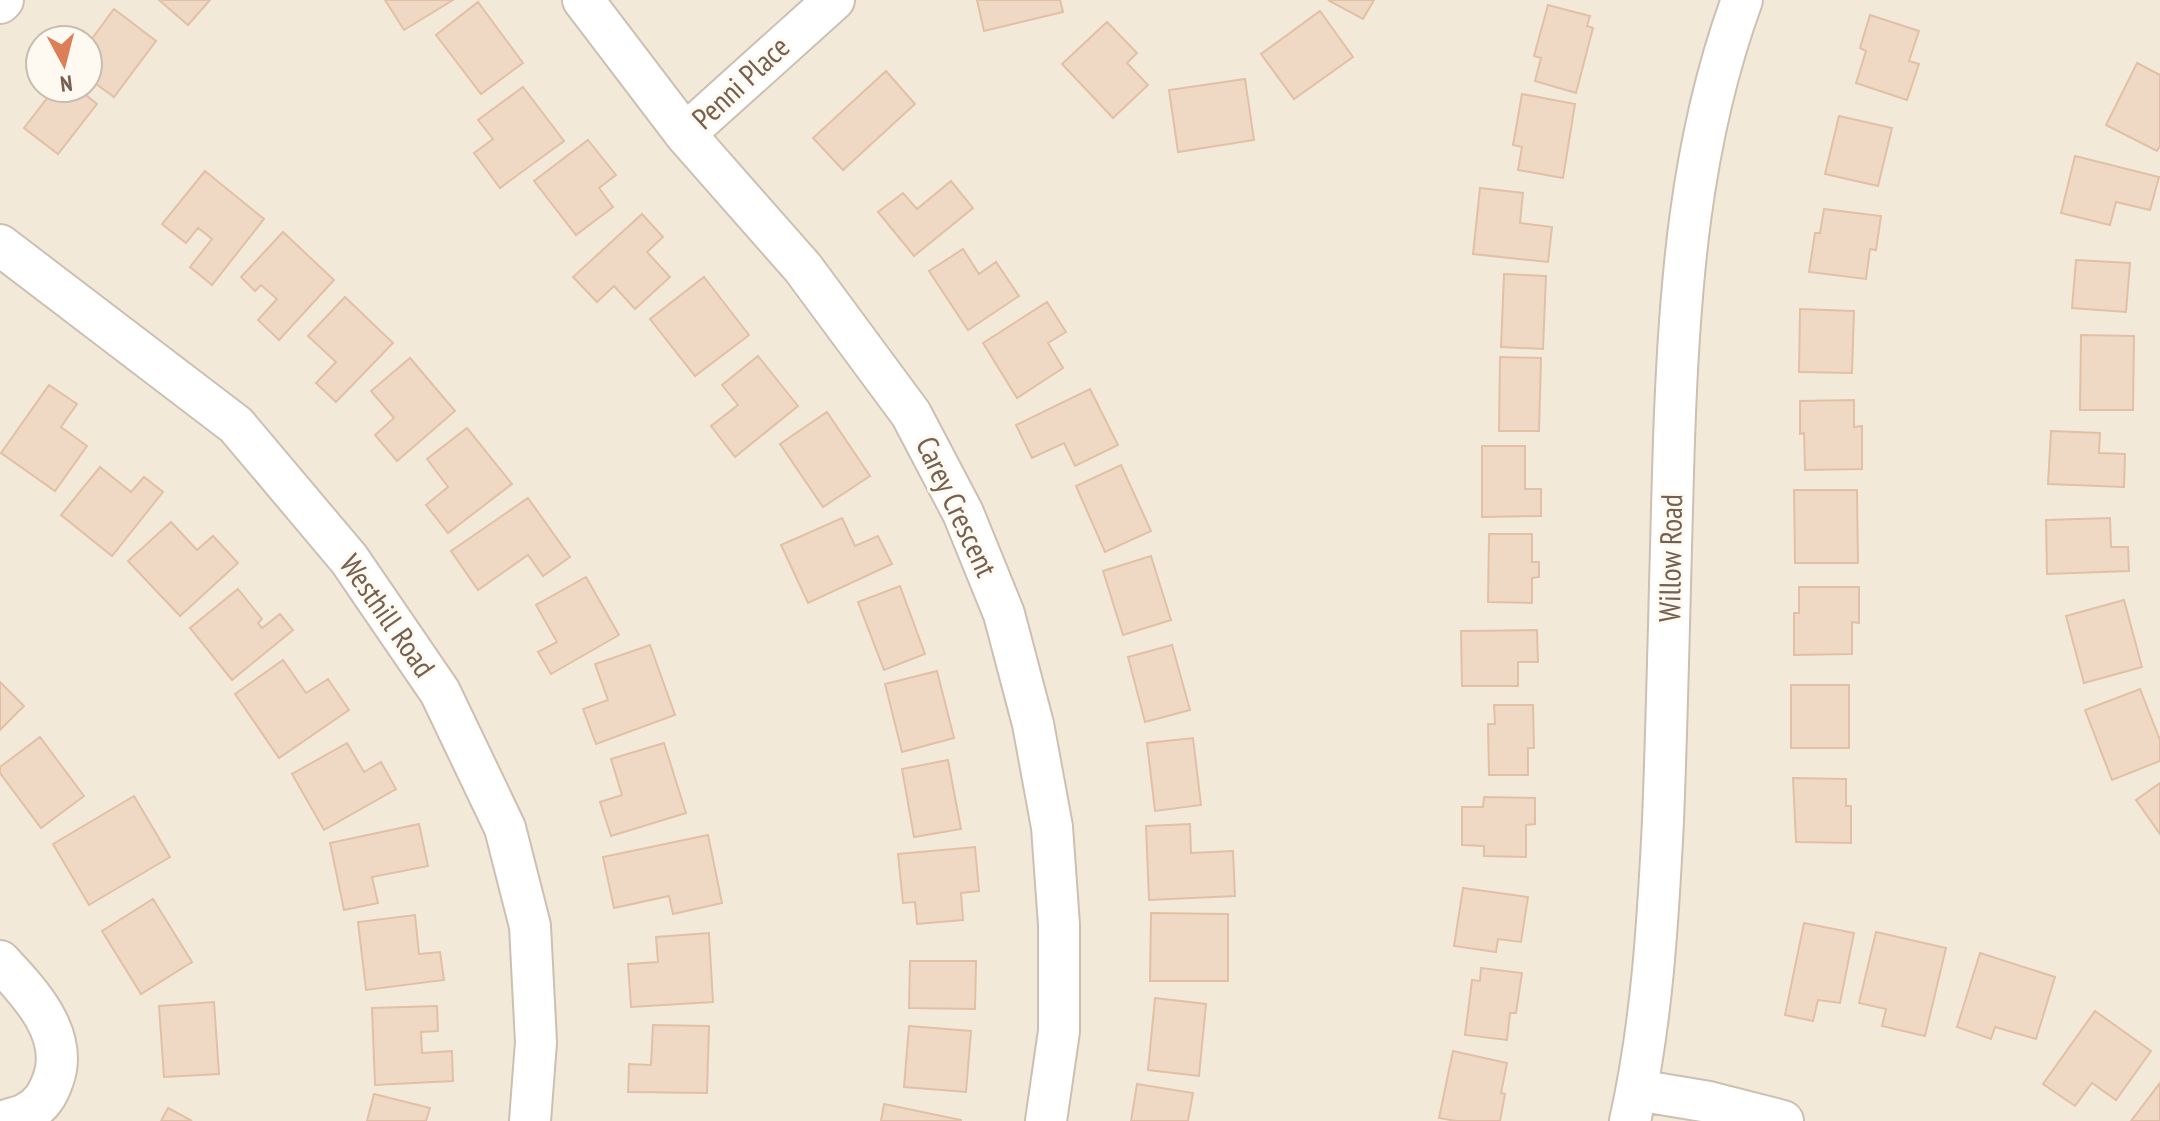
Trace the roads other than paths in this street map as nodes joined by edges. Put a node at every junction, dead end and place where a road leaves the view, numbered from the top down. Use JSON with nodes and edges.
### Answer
{"nodes":[{"id":1,"x":583,"y":0,"type":"edge"},
{"id":2,"x":834,"y":0,"type":"edge"},
{"id":3,"x":1742,"y":0,"type":"edge"},
{"id":4,"x":685,"y":134,"type":"junction"},
{"id":5,"x":0,"y":245,"type":"edge"},
{"id":6,"x":0,"y":961,"type":"edge"},
{"id":7,"x":1634,"y":1105,"type":"edge"},
{"id":8,"x":4,"y":1121,"type":"edge"},
{"id":9,"x":530,"y":1121,"type":"edge"},
{"id":10,"x":1046,"y":1121,"type":"edge"},
{"id":11,"x":1783,"y":1121,"type":"edge"}],
"edges":[{"from":1,"to":4,"type":"street","name":"Carey Crescent"},
{"from":2,"to":4,"type":"street","name":"Penni Place"},
{"from":3,"to":7,"type":"street","name":"Willow Road"},
{"from":4,"to":10,"type":"street","name":"Carey Crescent"},
{"from":5,"to":9,"type":"street","name":"Westhill Road"},
{"from":6,"to":8,"type":"street"},
{"from":7,"to":11,"type":"street"}]}
